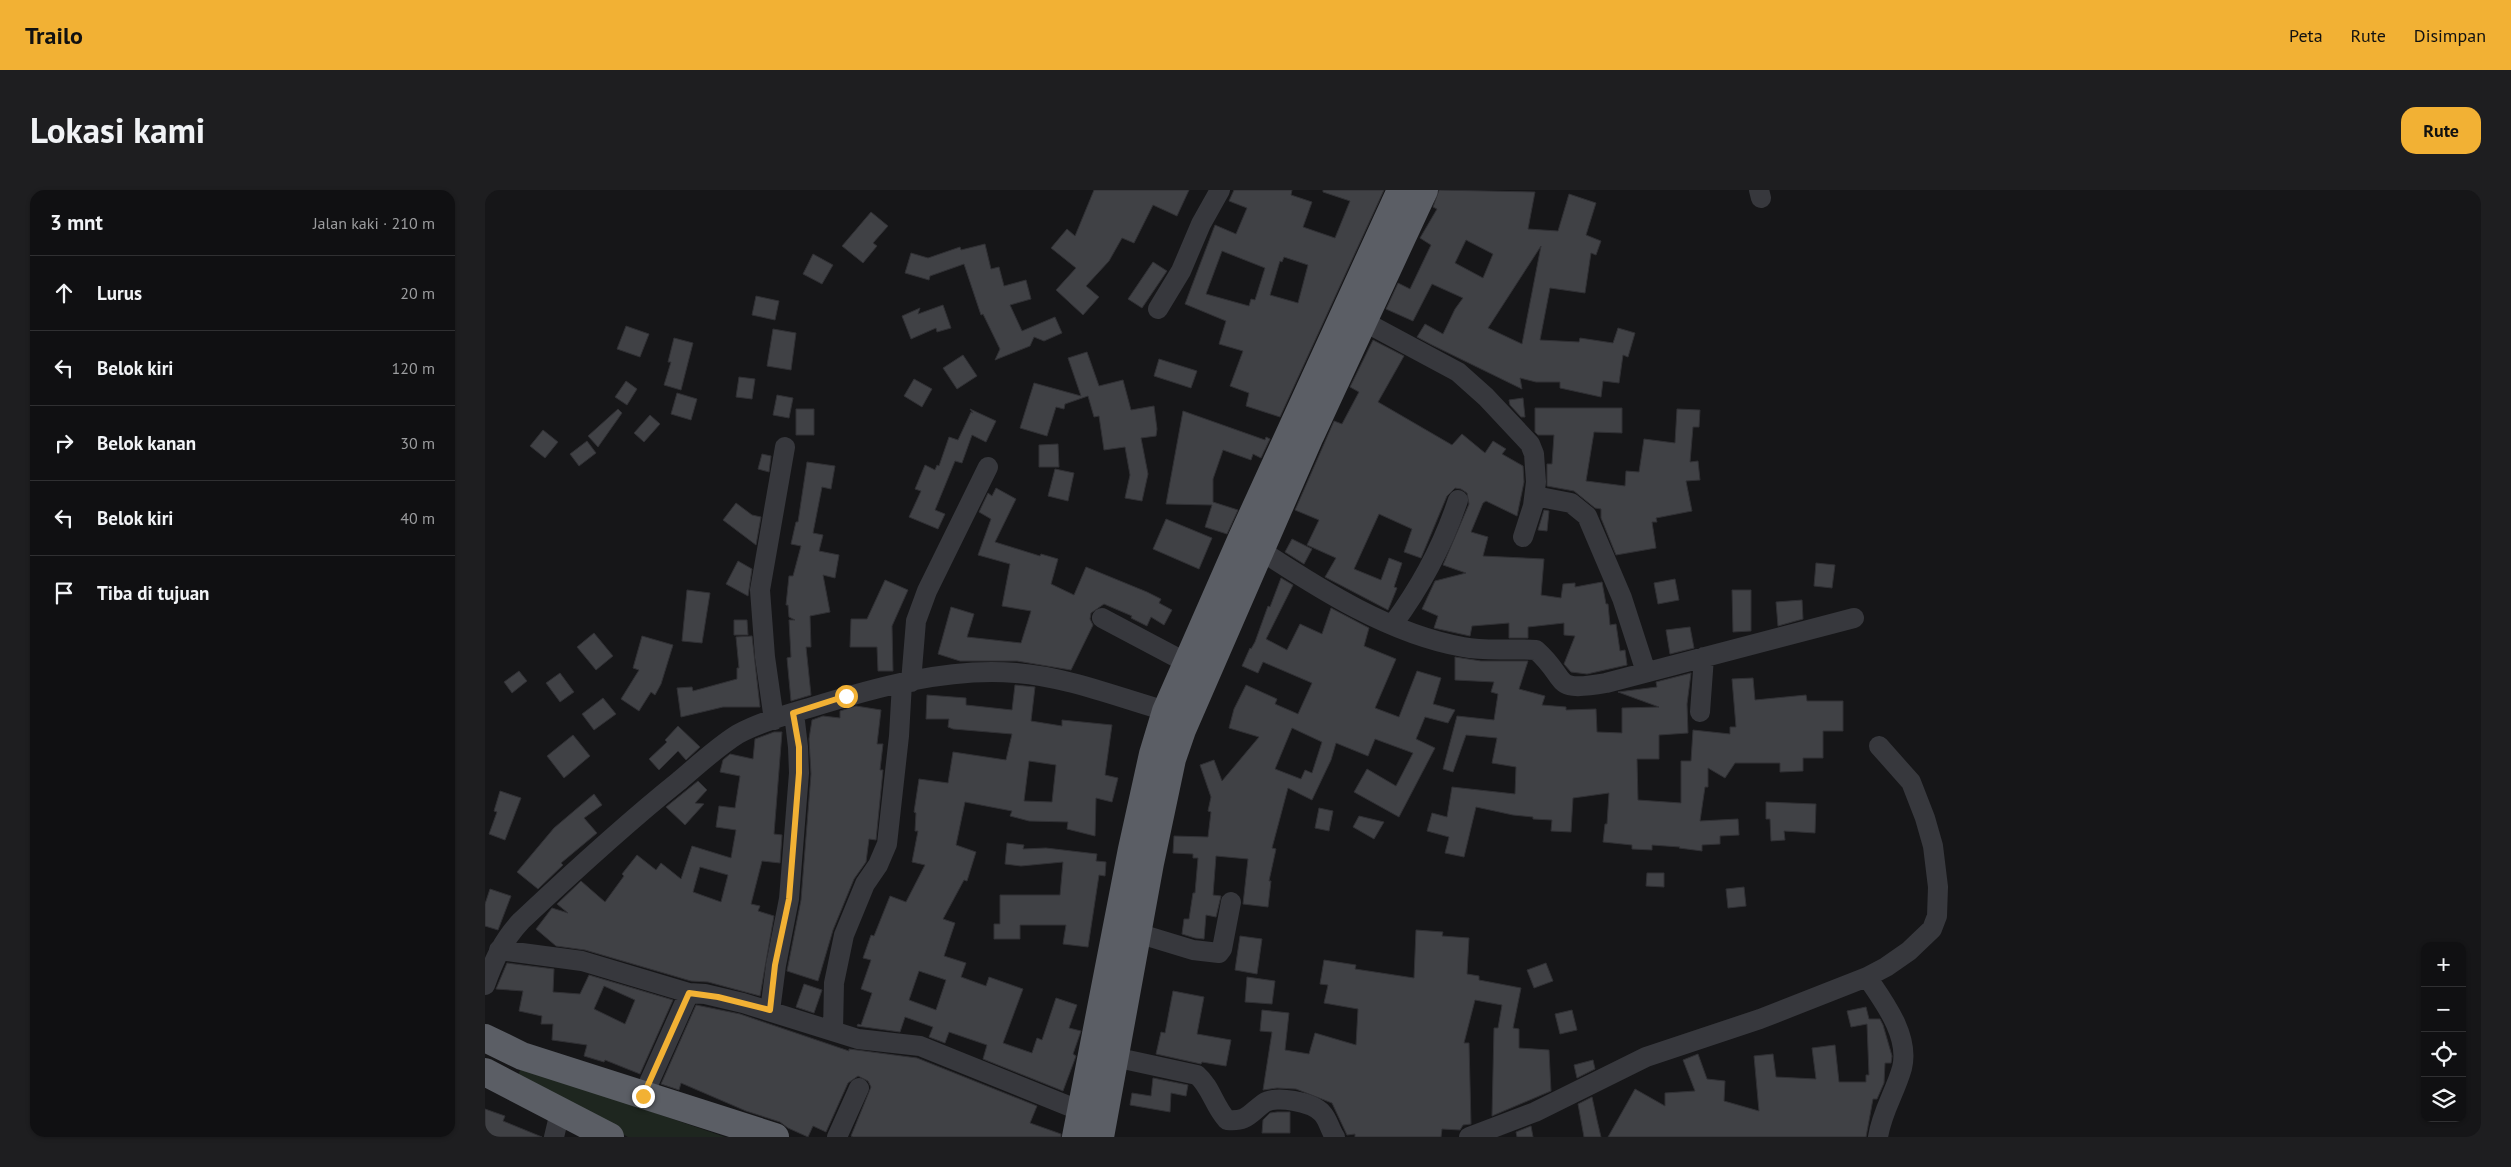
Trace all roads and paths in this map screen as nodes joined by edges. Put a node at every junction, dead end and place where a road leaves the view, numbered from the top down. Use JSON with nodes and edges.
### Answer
{"nodes":[{"id":1,"x":1220,"y":190,"type":"edge"},
{"id":2,"x":1401,"y":190,"type":"edge"},
{"id":3,"x":1423,"y":190,"type":"edge"},
{"id":4,"x":1158,"y":309,"type":"dead end"},
{"id":5,"x":1363,"y":321,"type":"junction"},
{"id":6,"x":1301,"y":432,"type":"junction"},
{"id":7,"x":785,"y":448,"type":"dead end"},
{"id":8,"x":988,"y":467,"type":"dead end"},
{"id":9,"x":1535,"y":496,"type":"junction"},
{"id":10,"x":1458,"y":500,"type":"dead end"},
{"id":11,"x":1523,"y":537,"type":"dead end"},
{"id":12,"x":1260,"y":550,"type":"junction"},
{"id":13,"x":1102,"y":618,"type":"dead end"},
{"id":14,"x":1854,"y":618,"type":"dead end"},
{"id":15,"x":1393,"y":624,"type":"junction"},
{"id":16,"x":1704,"y":656,"type":"junction"},
{"id":17,"x":1187,"y":664,"type":"junction"},
{"id":18,"x":1646,"y":672,"type":"junction"},
{"id":19,"x":906,"y":682,"type":"junction"},
{"id":20,"x":1166,"y":711,"type":"junction"},
{"id":21,"x":1700,"y":712,"type":"dead end"},
{"id":22,"x":793,"y":713,"type":"junction"},
{"id":23,"x":774,"y":720,"type":"junction"},
{"id":24,"x":1879,"y":746,"type":"dead end"},
{"id":25,"x":1231,"y":902,"type":"dead end"},
{"id":26,"x":1128,"y":946,"type":"junction"},
{"id":27,"x":499,"y":950,"type":"junction"},
{"id":28,"x":1867,"y":977,"type":"junction"},
{"id":29,"x":485,"y":985,"type":"edge"},
{"id":30,"x":689,"y":993,"type":"junction"},
{"id":31,"x":770,"y":1010,"type":"junction"},
{"id":32,"x":833,"y":1031,"type":"junction"},
{"id":33,"x":485,"y":1038,"type":"edge"},
{"id":34,"x":1114,"y":1057,"type":"junction"},
{"id":35,"x":485,"y":1072,"type":"edge"},
{"id":36,"x":859,"y":1088,"type":"dead end"},
{"id":37,"x":643,"y":1096,"type":"junction"},
{"id":38,"x":557,"y":1124,"type":"edge"},
{"id":39,"x":1079,"y":1124,"type":"edge"},
{"id":40,"x":610,"y":1137,"type":"edge"},
{"id":41,"x":775,"y":1137,"type":"edge"},
{"id":42,"x":837,"y":1137,"type":"edge"},
{"id":43,"x":1100,"y":1137,"type":"edge"},
{"id":44,"x":1335,"y":1137,"type":"edge"},
{"id":45,"x":1469,"y":1137,"type":"edge"},
{"id":46,"x":1878,"y":1137,"type":"edge"}],
"edges":[{"from":1,"to":4,"type":"street"},
{"from":2,"to":6,"type":"highway"},
{"from":3,"to":5,"type":"highway"},
{"from":5,"to":6,"type":"highway"},
{"from":5,"to":9,"type":"street"},
{"from":6,"to":12,"type":"highway"},
{"from":6,"to":17,"type":"highway"},
{"from":7,"to":23,"type":"street"},
{"from":8,"to":19,"type":"street"},
{"from":9,"to":11,"type":"street"},
{"from":9,"to":18,"type":"street"},
{"from":10,"to":15,"type":"street"},
{"from":12,"to":15,"type":"street"},
{"from":12,"to":26,"type":"highway"},
{"from":13,"to":17,"type":"street"},
{"from":14,"to":16,"type":"street"},
{"from":15,"to":18,"type":"street"},
{"from":16,"to":18,"type":"street"},
{"from":16,"to":21,"type":"street"},
{"from":17,"to":20,"type":"highway"},
{"from":19,"to":20,"type":"street"},
{"from":19,"to":22,"type":"street"},
{"from":19,"to":32,"type":"street"},
{"from":20,"to":26,"type":"highway"},
{"from":22,"to":23,"type":"street"},
{"from":22,"to":31,"type":"street"},
{"from":23,"to":27,"type":"street"},
{"from":24,"to":28,"type":"street"},
{"from":25,"to":26,"type":"street"},
{"from":26,"to":34,"type":"highway"},
{"from":26,"to":39,"type":"highway"},
{"from":27,"to":29,"type":"street"},
{"from":27,"to":30,"type":"street"},
{"from":28,"to":45,"type":"street"},
{"from":28,"to":46,"type":"street"},
{"from":30,"to":31,"type":"street"},
{"from":30,"to":37,"type":"street"},
{"from":31,"to":32,"type":"street"},
{"from":32,"to":39,"type":"street"},
{"from":33,"to":37,"type":"highway"},
{"from":34,"to":43,"type":"highway"},
{"from":34,"to":44,"type":"street"},
{"from":35,"to":38,"type":"highway"},
{"from":36,"to":42,"type":"street"},
{"from":37,"to":41,"type":"highway"},
{"from":38,"to":40,"type":"highway"}]}
